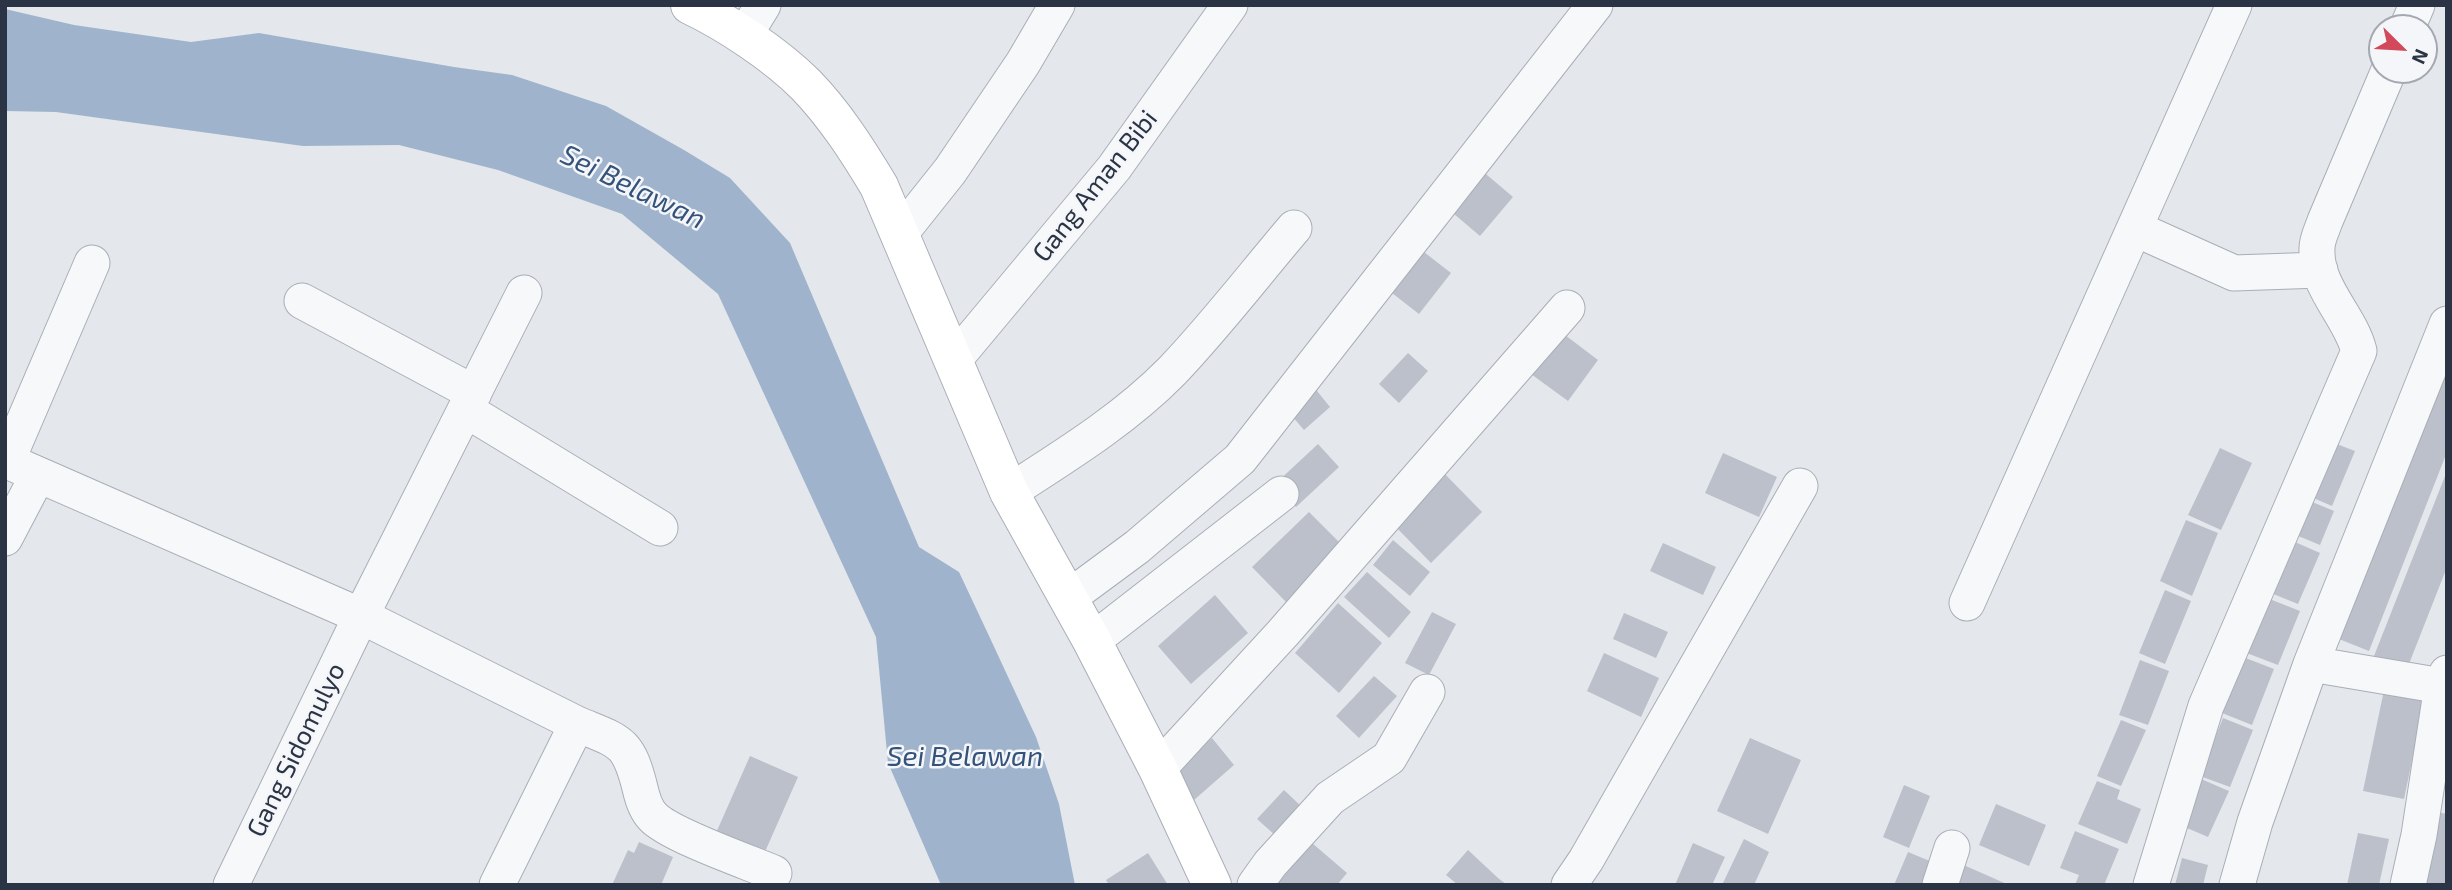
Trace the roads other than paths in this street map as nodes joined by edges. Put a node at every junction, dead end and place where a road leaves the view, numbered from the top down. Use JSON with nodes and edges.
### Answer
{"nodes":[{"id":1,"x":690,"y":5,"type":"edge"},
{"id":2,"x":1057,"y":5,"type":"edge"},
{"id":3,"x":1230,"y":5,"type":"edge"},
{"id":4,"x":1595,"y":5,"type":"edge"},
{"id":5,"x":2234,"y":5,"type":"edge"},
{"id":6,"x":754,"y":21,"type":"edge"},
{"id":7,"x":2383,"y":84,"type":"edge"},
{"id":8,"x":1294,"y":228,"type":"dead end"},
{"id":9,"x":2136,"y":229,"type":"junction"},
{"id":10,"x":899,"y":235,"type":"junction"},
{"id":11,"x":92,"y":262,"type":"dead end"},
{"id":12,"x":2320,"y":270,"type":"junction"},
{"id":13,"x":524,"y":293,"type":"dead end"},
{"id":14,"x":302,"y":301,"type":"dead end"},
{"id":15,"x":1567,"y":308,"type":"dead end"},
{"id":16,"x":2447,"y":324,"type":"edge"},
{"id":17,"x":953,"y":361,"type":"junction"},
{"id":18,"x":470,"y":401,"type":"junction"},
{"id":19,"x":17,"y":465,"type":"edge"},
{"id":20,"x":1800,"y":486,"type":"dead end"},
{"id":21,"x":1009,"y":492,"type":"junction"},
{"id":22,"x":1280,"y":495,"type":"dead end"},
{"id":23,"x":660,"y":528,"type":"dead end"},
{"id":24,"x":5,"y":538,"type":"edge"},
{"id":25,"x":1068,"y":598,"type":"junction"},
{"id":26,"x":1967,"y":603,"type":"dead end"},
{"id":27,"x":361,"y":615,"type":"junction"},
{"id":28,"x":1092,"y":640,"type":"junction"},
{"id":29,"x":2311,"y":664,"type":"junction"},
{"id":30,"x":2444,"y":680,"type":"edge"},
{"id":31,"x":1427,"y":692,"type":"dead end"},
{"id":32,"x":577,"y":724,"type":"junction"},
{"id":33,"x":1158,"y":769,"type":"junction"},
{"id":34,"x":1952,"y":848,"type":"dead end"},
{"id":35,"x":774,"y":873,"type":"dead end"},
{"id":36,"x":231,"y":885,"type":"edge"},
{"id":37,"x":497,"y":885,"type":"edge"},
{"id":38,"x":1212,"y":885,"type":"edge"},
{"id":39,"x":1255,"y":885,"type":"edge"},
{"id":40,"x":1569,"y":885,"type":"edge"},
{"id":41,"x":1940,"y":885,"type":"edge"},
{"id":42,"x":2151,"y":885,"type":"edge"},
{"id":43,"x":2237,"y":885,"type":"edge"},
{"id":44,"x":2408,"y":885,"type":"edge"}],
"edges":[{"from":1,"to":6,"type":"street"},
{"from":2,"to":10,"type":"street"},
{"from":3,"to":17,"type":"street","name":"Gang Aman Bibi"},
{"from":4,"to":25,"type":"street"},
{"from":5,"to":9,"type":"street"},
{"from":6,"to":10,"type":"street"},
{"from":7,"to":12,"type":"street"},
{"from":8,"to":21,"type":"street"},
{"from":9,"to":12,"type":"street"},
{"from":9,"to":26,"type":"street"},
{"from":10,"to":17,"type":"street"},
{"from":11,"to":19,"type":"street"},
{"from":12,"to":42,"type":"street"},
{"from":13,"to":18,"type":"street","name":"Gang Sidomulyo"},
{"from":14,"to":18,"type":"street"},
{"from":15,"to":33,"type":"street"},
{"from":16,"to":29,"type":"street"},
{"from":17,"to":21,"type":"street"},
{"from":18,"to":23,"type":"street"},
{"from":18,"to":27,"type":"street","name":"Gang Sidomulyo"},
{"from":19,"to":24,"type":"street"},
{"from":19,"to":27,"type":"street"},
{"from":20,"to":40,"type":"street"},
{"from":21,"to":25,"type":"street"},
{"from":22,"to":28,"type":"street"},
{"from":25,"to":28,"type":"street"},
{"from":27,"to":32,"type":"street"},
{"from":27,"to":36,"type":"street","name":"Gang Sidomulyo"},
{"from":28,"to":33,"type":"street"},
{"from":29,"to":30,"type":"street"},
{"from":29,"to":43,"type":"street"},
{"from":30,"to":44,"type":"street"},
{"from":31,"to":39,"type":"street"},
{"from":32,"to":35,"type":"street"},
{"from":32,"to":37,"type":"street"},
{"from":33,"to":38,"type":"street"},
{"from":34,"to":41,"type":"street"}]}
